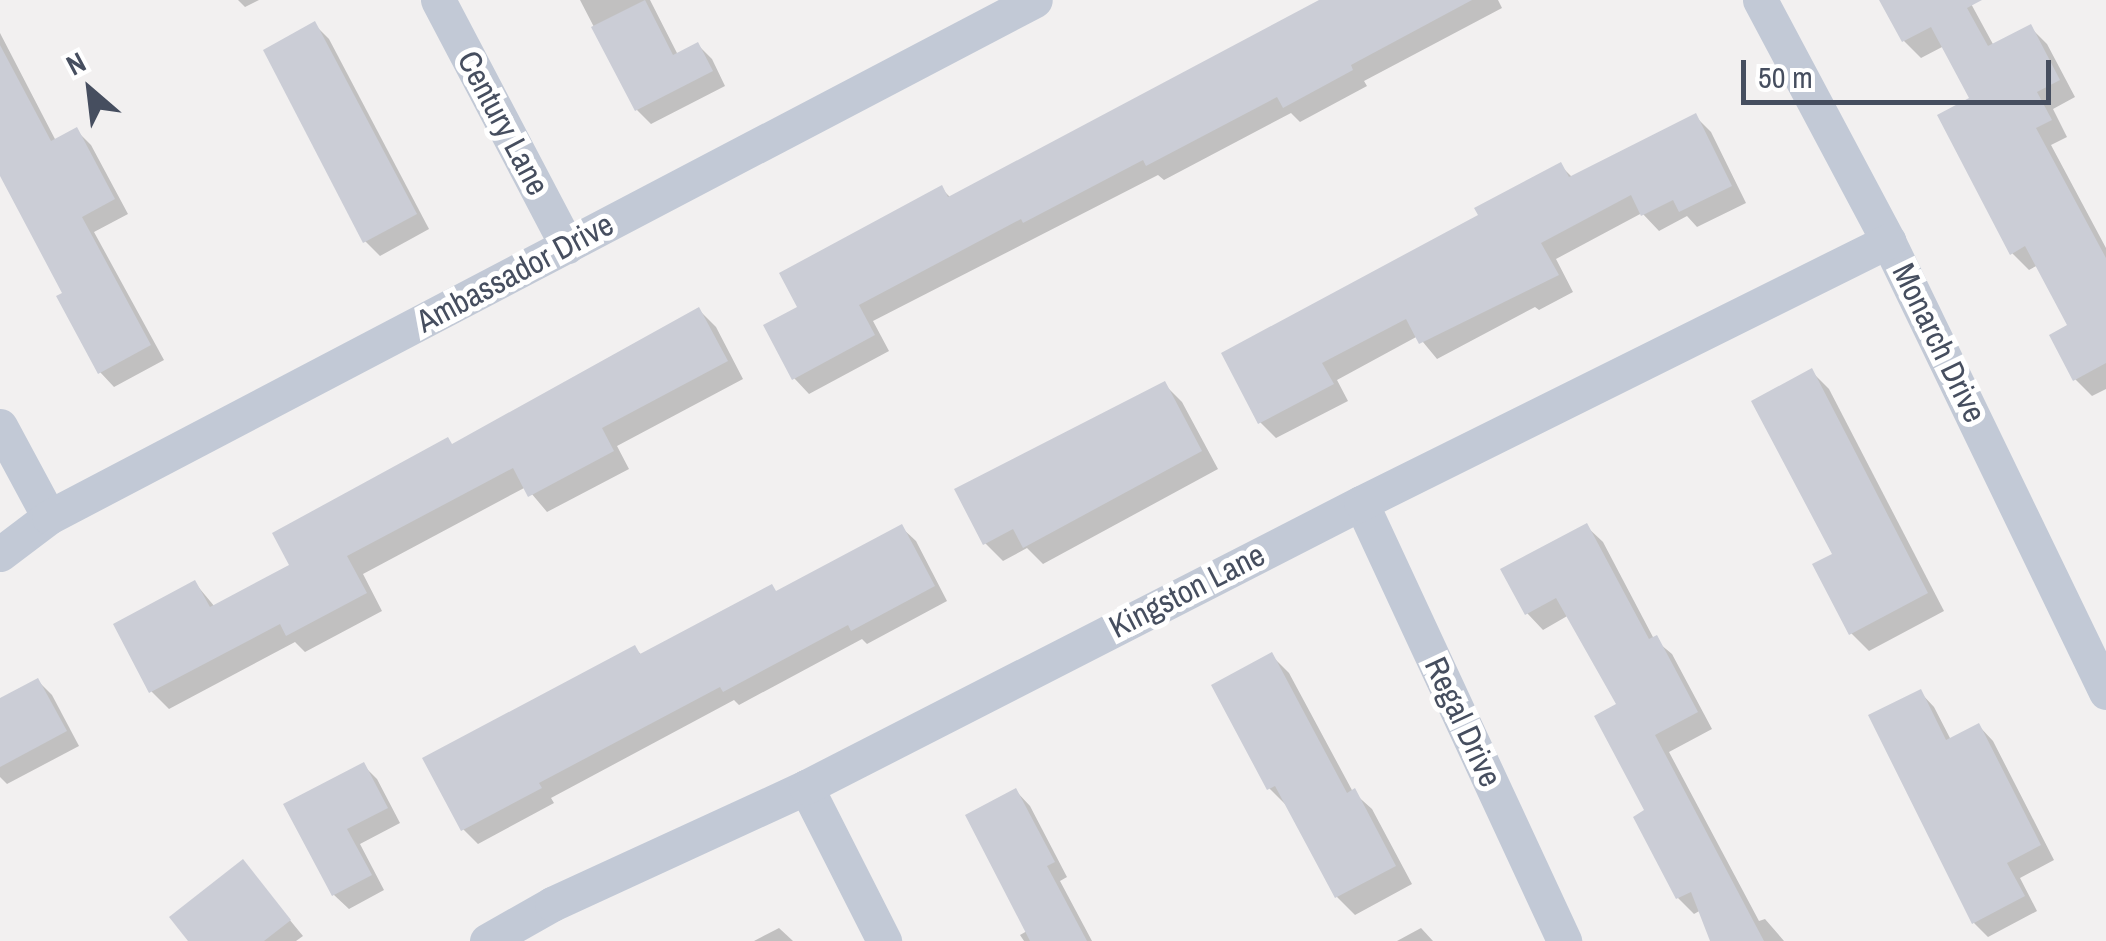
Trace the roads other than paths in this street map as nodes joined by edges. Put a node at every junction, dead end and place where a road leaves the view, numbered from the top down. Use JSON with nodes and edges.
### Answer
{"nodes":[{"id":1,"x":438,"y":0,"type":"edge"},
{"id":2,"x":1035,"y":0,"type":"edge"},
{"id":3,"x":1760,"y":0,"type":"edge"},
{"id":4,"x":1888,"y":241,"type":"junction"},
{"id":5,"x":568,"y":246,"type":"junction"},
{"id":6,"x":0,"y":426,"type":"edge"},
{"id":7,"x":1361,"y":502,"type":"junction"},
{"id":8,"x":49,"y":517,"type":"junction"},
{"id":9,"x":0,"y":554,"type":"edge"},
{"id":10,"x":2106,"y":692,"type":"edge"},
{"id":11,"x":806,"y":787,"type":"junction"},
{"id":12,"x":487,"y":941,"type":"edge"},
{"id":13,"x":884,"y":941,"type":"edge"},
{"id":14,"x":1564,"y":941,"type":"edge"}],
"edges":[{"from":1,"to":5,"type":"street","name":"Century Lane"},
{"from":2,"to":5,"type":"street","name":"Ambassador Drive"},
{"from":3,"to":4,"type":"street","name":"Monarch Drive"},
{"from":4,"to":7,"type":"street","name":"Kingston Lane"},
{"from":4,"to":10,"type":"street","name":"Monarch Drive"},
{"from":5,"to":8,"type":"street","name":"Ambassador Drive"},
{"from":6,"to":8,"type":"street"},
{"from":7,"to":11,"type":"street","name":"Kingston Lane"},
{"from":7,"to":14,"type":"street","name":"Regal Drive"},
{"from":8,"to":9,"type":"street","name":"Ambassador Drive"},
{"from":11,"to":12,"type":"street","name":"Kingston Lane"},
{"from":11,"to":13,"type":"street"}]}
